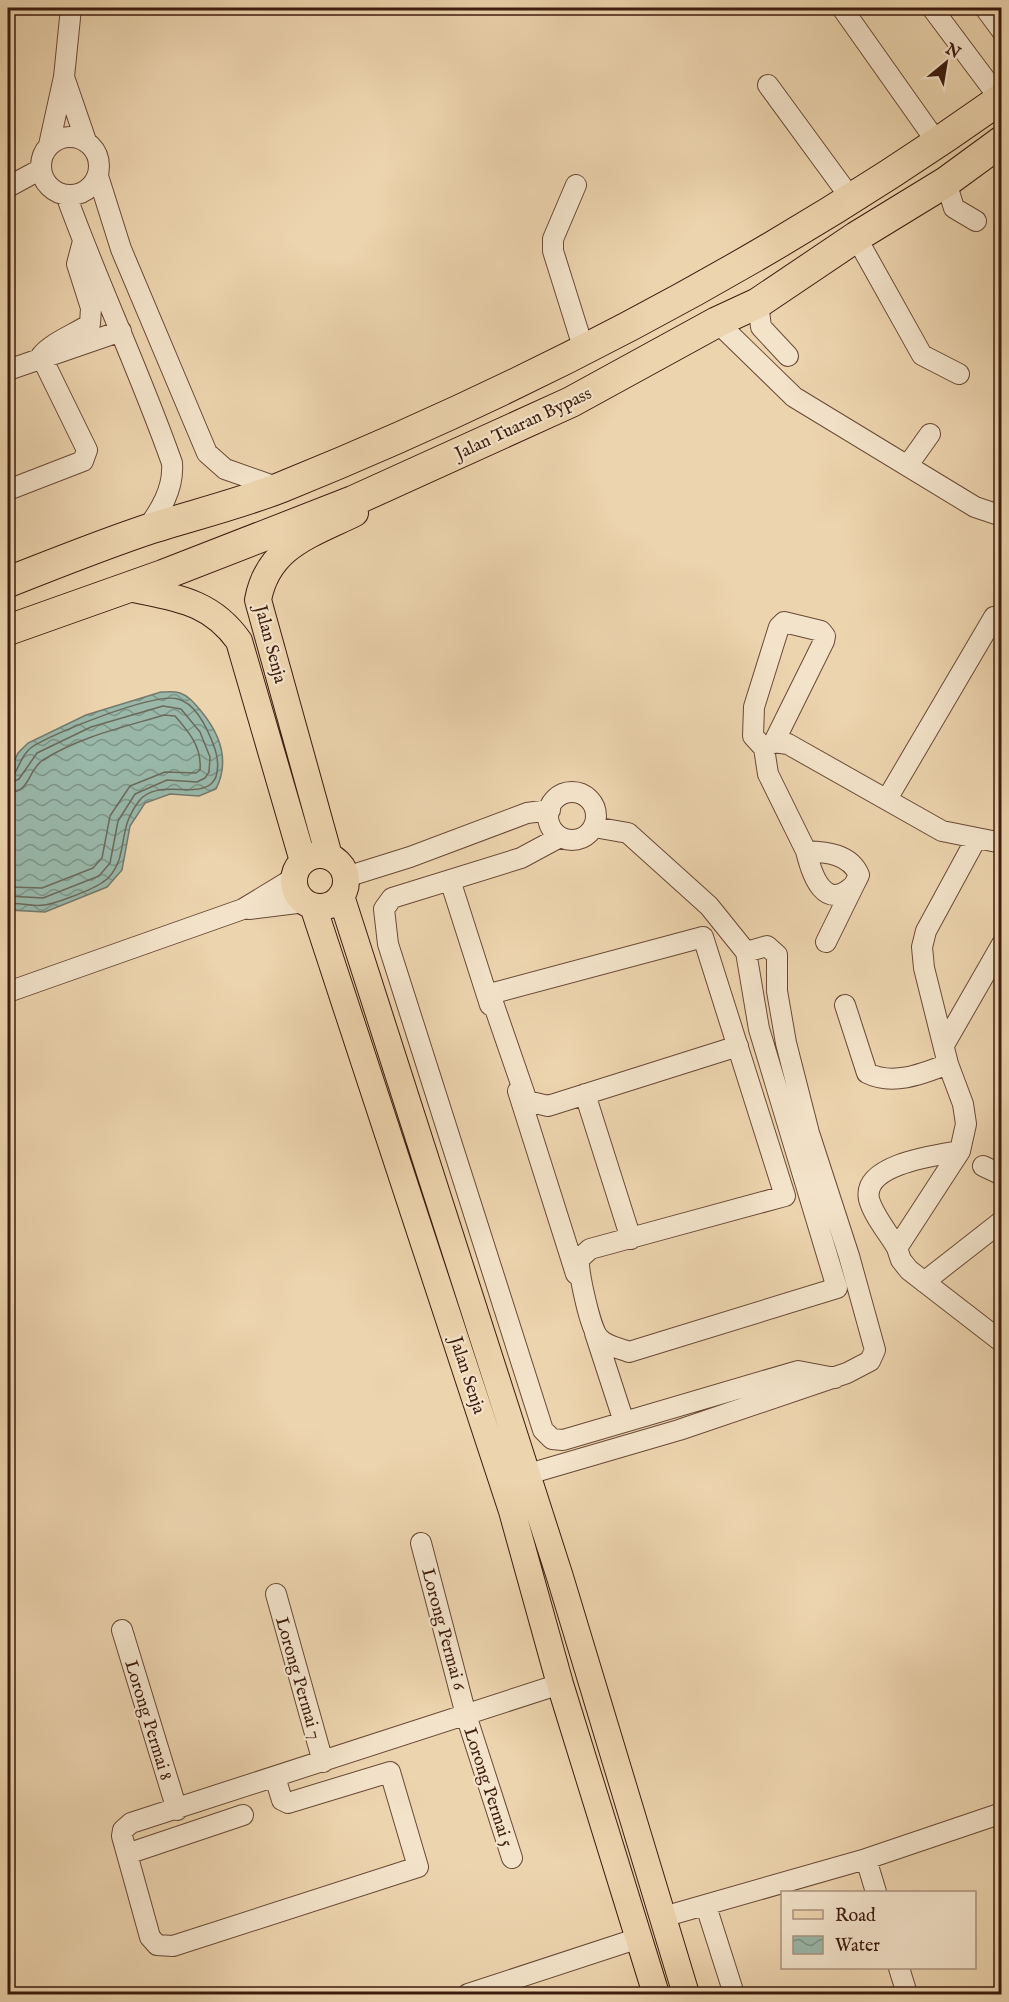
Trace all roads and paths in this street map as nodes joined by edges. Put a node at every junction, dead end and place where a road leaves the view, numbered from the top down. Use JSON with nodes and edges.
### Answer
{"nodes":[{"id":1,"x":71,"y":8,"type":"edge"},
{"id":2,"x":842,"y":8,"type":"edge"},
{"id":3,"x":932,"y":8,"type":"edge"},
{"id":4,"x":985,"y":8,"type":"edge"},
{"id":5,"x":1002,"y":31,"type":"edge"},
{"id":6,"x":64,"y":77,"type":"junction"},
{"id":7,"x":768,"y":84,"type":"dead end"},
{"id":8,"x":1001,"y":98,"type":"edge"},
{"id":9,"x":86,"y":141,"type":"junction"},
{"id":10,"x":936,"y":141,"type":"junction"},
{"id":11,"x":1002,"y":141,"type":"edge"},
{"id":12,"x":49,"y":145,"type":"junction"},
{"id":13,"x":40,"y":169,"type":"junction"},
{"id":14,"x":98,"y":176,"type":"junction"},
{"id":15,"x":946,"y":182,"type":"junction"},
{"id":16,"x":576,"y":185,"type":"dead end"},
{"id":17,"x":8,"y":187,"type":"edge"},
{"id":18,"x":66,"y":195,"type":"junction"},
{"id":19,"x":850,"y":197,"type":"junction"},
{"id":20,"x":976,"y":221,"type":"dead end"},
{"id":21,"x":856,"y":237,"type":"junction"},
{"id":22,"x":83,"y":240,"type":"junction"},
{"id":23,"x":758,"y":303,"type":"junction"},
{"id":24,"x":717,"y":322,"type":"junction"},
{"id":25,"x":121,"y":331,"type":"junction"},
{"id":26,"x":584,"y":350,"type":"junction"},
{"id":27,"x":41,"y":356,"type":"junction"},
{"id":28,"x":788,"y":356,"type":"dead end"},
{"id":29,"x":8,"y":370,"type":"edge"},
{"id":30,"x":959,"y":374,"type":"dead end"},
{"id":31,"x":930,"y":434,"type":"dead end"},
{"id":32,"x":908,"y":465,"type":"junction"},
{"id":33,"x":415,"y":473,"type":"junction"},
{"id":34,"x":279,"y":488,"type":"junction"},
{"id":35,"x":8,"y":490,"type":"edge"},
{"id":36,"x":1002,"y":516,"type":"edge"},
{"id":37,"x":146,"y":530,"type":"junction"},
{"id":38,"x":8,"y":582,"type":"edge"},
{"id":39,"x":129,"y":588,"type":"junction"},
{"id":40,"x":994,"y":616,"type":"dead end"},
{"id":41,"x":8,"y":630,"type":"edge"},
{"id":42,"x":769,"y":745,"type":"junction"},
{"id":43,"x":887,"y":799,"type":"junction"},
{"id":44,"x":550,"y":810,"type":"junction"},
{"id":45,"x":594,"y":827,"type":"junction"},
{"id":46,"x":561,"y":837,"type":"junction"},
{"id":47,"x":976,"y":839,"type":"junction"},
{"id":48,"x":1002,"y":843,"type":"edge"},
{"id":49,"x":807,"y":851,"type":"junction"},
{"id":50,"x":329,"y":856,"type":"junction"},
{"id":51,"x":299,"y":869,"type":"junction"},
{"id":52,"x":450,"y":880,"type":"junction"},
{"id":53,"x":854,"y":885,"type":"junction"},
{"id":54,"x":343,"y":886,"type":"junction"},
{"id":55,"x":309,"y":904,"type":"junction"},
{"id":56,"x":243,"y":909,"type":"junction"},
{"id":57,"x":826,"y":942,"type":"dead end"},
{"id":58,"x":1002,"y":944,"type":"edge"},
{"id":59,"x":746,"y":952,"type":"junction"},
{"id":60,"x":777,"y":991,"type":"junction"},
{"id":61,"x":8,"y":992,"type":"edge"},
{"id":62,"x":754,"y":992,"type":"junction"},
{"id":63,"x":845,"y":1005,"type":"dead end"},
{"id":64,"x":738,"y":1046,"type":"junction"},
{"id":65,"x":946,"y":1055,"type":"junction"},
{"id":66,"x":585,"y":1094,"type":"junction"},
{"id":67,"x":960,"y":1150,"type":"junction"},
{"id":68,"x":983,"y":1166,"type":"dead end"},
{"id":69,"x":1002,"y":1175,"type":"edge"},
{"id":70,"x":1002,"y":1221,"type":"edge"},
{"id":71,"x":631,"y":1239,"type":"junction"},
{"id":72,"x":897,"y":1248,"type":"junction"},
{"id":73,"x":924,"y":1282,"type":"junction"},
{"id":74,"x":1002,"y":1342,"type":"edge"},
{"id":75,"x":835,"y":1377,"type":"junction"},
{"id":76,"x":624,"y":1422,"type":"junction"},
{"id":77,"x":525,"y":1475,"type":"junction"},
{"id":78,"x":421,"y":1544,"type":"dead end"},
{"id":79,"x":276,"y":1594,"type":"dead end"},
{"id":80,"x":122,"y":1630,"type":"dead end"},
{"id":81,"x":560,"y":1684,"type":"junction"},
{"id":82,"x":466,"y":1715,"type":"junction"},
{"id":83,"x":323,"y":1762,"type":"junction"},
{"id":84,"x":275,"y":1777,"type":"junction"},
{"id":85,"x":177,"y":1810,"type":"junction"},
{"id":86,"x":1002,"y":1813,"type":"edge"},
{"id":87,"x":243,"y":1815,"type":"dead end"},
{"id":88,"x":128,"y":1854,"type":"junction"},
{"id":89,"x":512,"y":1858,"type":"dead end"},
{"id":90,"x":866,"y":1859,"type":"junction"},
{"id":91,"x":875,"y":1891,"type":"edge"},
{"id":92,"x":706,"y":1906,"type":"junction"},
{"id":93,"x":663,"y":1917,"type":"junction"},
{"id":94,"x":639,"y":1938,"type":"junction"},
{"id":95,"x":899,"y":1969,"type":"edge"},
{"id":96,"x":468,"y":1995,"type":"edge"},
{"id":97,"x":656,"y":1995,"type":"edge"},
{"id":98,"x":686,"y":1995,"type":"edge"},
{"id":99,"x":734,"y":1995,"type":"edge"},
{"id":100,"x":907,"y":1995,"type":"edge"}],
"edges":[{"from":1,"to":6,"type":"street"},
{"from":2,"to":10,"type":"street"},
{"from":3,"to":8,"type":"street"},
{"from":4,"to":5,"type":"street"},
{"from":6,"to":9,"type":"street"},
{"from":6,"to":12,"type":"street"},
{"from":7,"to":19,"type":"street"},
{"from":8,"to":10,"type":"highway"},
{"from":9,"to":12,"type":"street"},
{"from":9,"to":14,"type":"street"},
{"from":10,"to":19,"type":"highway"},
{"from":11,"to":15,"type":"highway","name":"Jalan Tuaran Bypass"},
{"from":12,"to":13,"type":"street"},
{"from":13,"to":17,"type":"street"},
{"from":13,"to":18,"type":"street"},
{"from":14,"to":18,"type":"street"},
{"from":14,"to":34,"type":"street"},
{"from":15,"to":20,"type":"street"},
{"from":15,"to":21,"type":"highway","name":"Jalan Tuaran Bypass"},
{"from":16,"to":26,"type":"street"},
{"from":18,"to":22,"type":"street"},
{"from":19,"to":26,"type":"highway"},
{"from":21,"to":23,"type":"highway","name":"Jalan Tuaran Bypass"},
{"from":21,"to":30,"type":"street"},
{"from":22,"to":25,"type":"street"},
{"from":22,"to":27,"type":"street"},
{"from":23,"to":24,"type":"highway","name":"Jalan Tuaran Bypass"},
{"from":23,"to":28,"type":"street"},
{"from":24,"to":32,"type":"street"},
{"from":24,"to":33,"type":"highway","name":"Jalan Tuaran Bypass"},
{"from":25,"to":27,"type":"street"},
{"from":25,"to":37,"type":"street"},
{"from":26,"to":34,"type":"highway"},
{"from":27,"to":29,"type":"street"},
{"from":27,"to":35,"type":"street"},
{"from":31,"to":32,"type":"street"},
{"from":32,"to":36,"type":"street"},
{"from":33,"to":39,"type":"highway","name":"Jalan Tuaran Bypass"},
{"from":33,"to":50,"type":"main road","name":"Jalan Senja"},
{"from":34,"to":37,"type":"highway"},
{"from":37,"to":38,"type":"highway"},
{"from":39,"to":41,"type":"highway","name":"Jalan Tuaran Bypass"},
{"from":39,"to":51,"type":"main road","name":"Jalan Senja"},
{"from":40,"to":43,"type":"street"},
{"from":42,"to":42,"type":"street"},
{"from":42,"to":43,"type":"street"},
{"from":42,"to":49,"type":"street"},
{"from":43,"to":47,"type":"street"},
{"from":44,"to":45,"type":"street"},
{"from":44,"to":46,"type":"street"},
{"from":44,"to":54,"type":"street"},
{"from":45,"to":46,"type":"street"},
{"from":45,"to":59,"type":"street"},
{"from":46,"to":52,"type":"street"},
{"from":47,"to":48,"type":"street"},
{"from":47,"to":65,"type":"street"},
{"from":49,"to":53,"type":"street"},
{"from":49,"to":53,"type":"street"},
{"from":50,"to":51,"type":"main road"},
{"from":50,"to":54,"type":"main road","name":"Jalan Senja"},
{"from":51,"to":55,"type":"main road","name":"Jalan Senja"},
{"from":51,"to":56,"type":"street"},
{"from":52,"to":76,"type":"street"},
{"from":52,"to":76,"type":"street"},
{"from":53,"to":57,"type":"street"},
{"from":54,"to":55,"type":"main road"},
{"from":54,"to":77,"type":"main road","name":"Jalan Senja"},
{"from":55,"to":56,"type":"street"},
{"from":55,"to":81,"type":"main road","name":"Jalan Senja"},
{"from":56,"to":61,"type":"street"},
{"from":58,"to":65,"type":"street"},
{"from":59,"to":60,"type":"street"},
{"from":59,"to":62,"type":"street"},
{"from":60,"to":62,"type":"street"},
{"from":60,"to":75,"type":"street"},
{"from":62,"to":71,"type":"street"},
{"from":63,"to":65,"type":"street"},
{"from":64,"to":66,"type":"street"},
{"from":64,"to":66,"type":"street"},
{"from":64,"to":71,"type":"street"},
{"from":65,"to":67,"type":"street"},
{"from":66,"to":71,"type":"street"},
{"from":67,"to":72,"type":"street"},
{"from":67,"to":72,"type":"street"},
{"from":68,"to":69,"type":"street"},
{"from":70,"to":73,"type":"street"},
{"from":72,"to":73,"type":"street"},
{"from":73,"to":74,"type":"street"},
{"from":75,"to":76,"type":"street"},
{"from":75,"to":77,"type":"street"},
{"from":77,"to":93,"type":"main road","name":"Jalan Senja"},
{"from":78,"to":82,"type":"street","name":"Lorong Permai 6"},
{"from":79,"to":83,"type":"street","name":"Lorong Permai 7"},
{"from":80,"to":85,"type":"street","name":"Lorong Permai 8"},
{"from":81,"to":82,"type":"street"},
{"from":81,"to":94,"type":"main road","name":"Jalan Senja"},
{"from":82,"to":83,"type":"street"},
{"from":82,"to":89,"type":"street","name":"Lorong Permai 5"},
{"from":83,"to":84,"type":"street"},
{"from":84,"to":85,"type":"street"},
{"from":84,"to":88,"type":"street"},
{"from":85,"to":88,"type":"street"},
{"from":86,"to":90,"type":"street"},
{"from":87,"to":88,"type":"street"},
{"from":90,"to":91,"type":"street"},
{"from":90,"to":92,"type":"street"},
{"from":92,"to":93,"type":"street"},
{"from":92,"to":99,"type":"street"},
{"from":93,"to":98,"type":"main road","name":"Jalan Senja"},
{"from":94,"to":96,"type":"street"},
{"from":94,"to":97,"type":"main road","name":"Jalan Senja"},
{"from":95,"to":100,"type":"street"}]}
